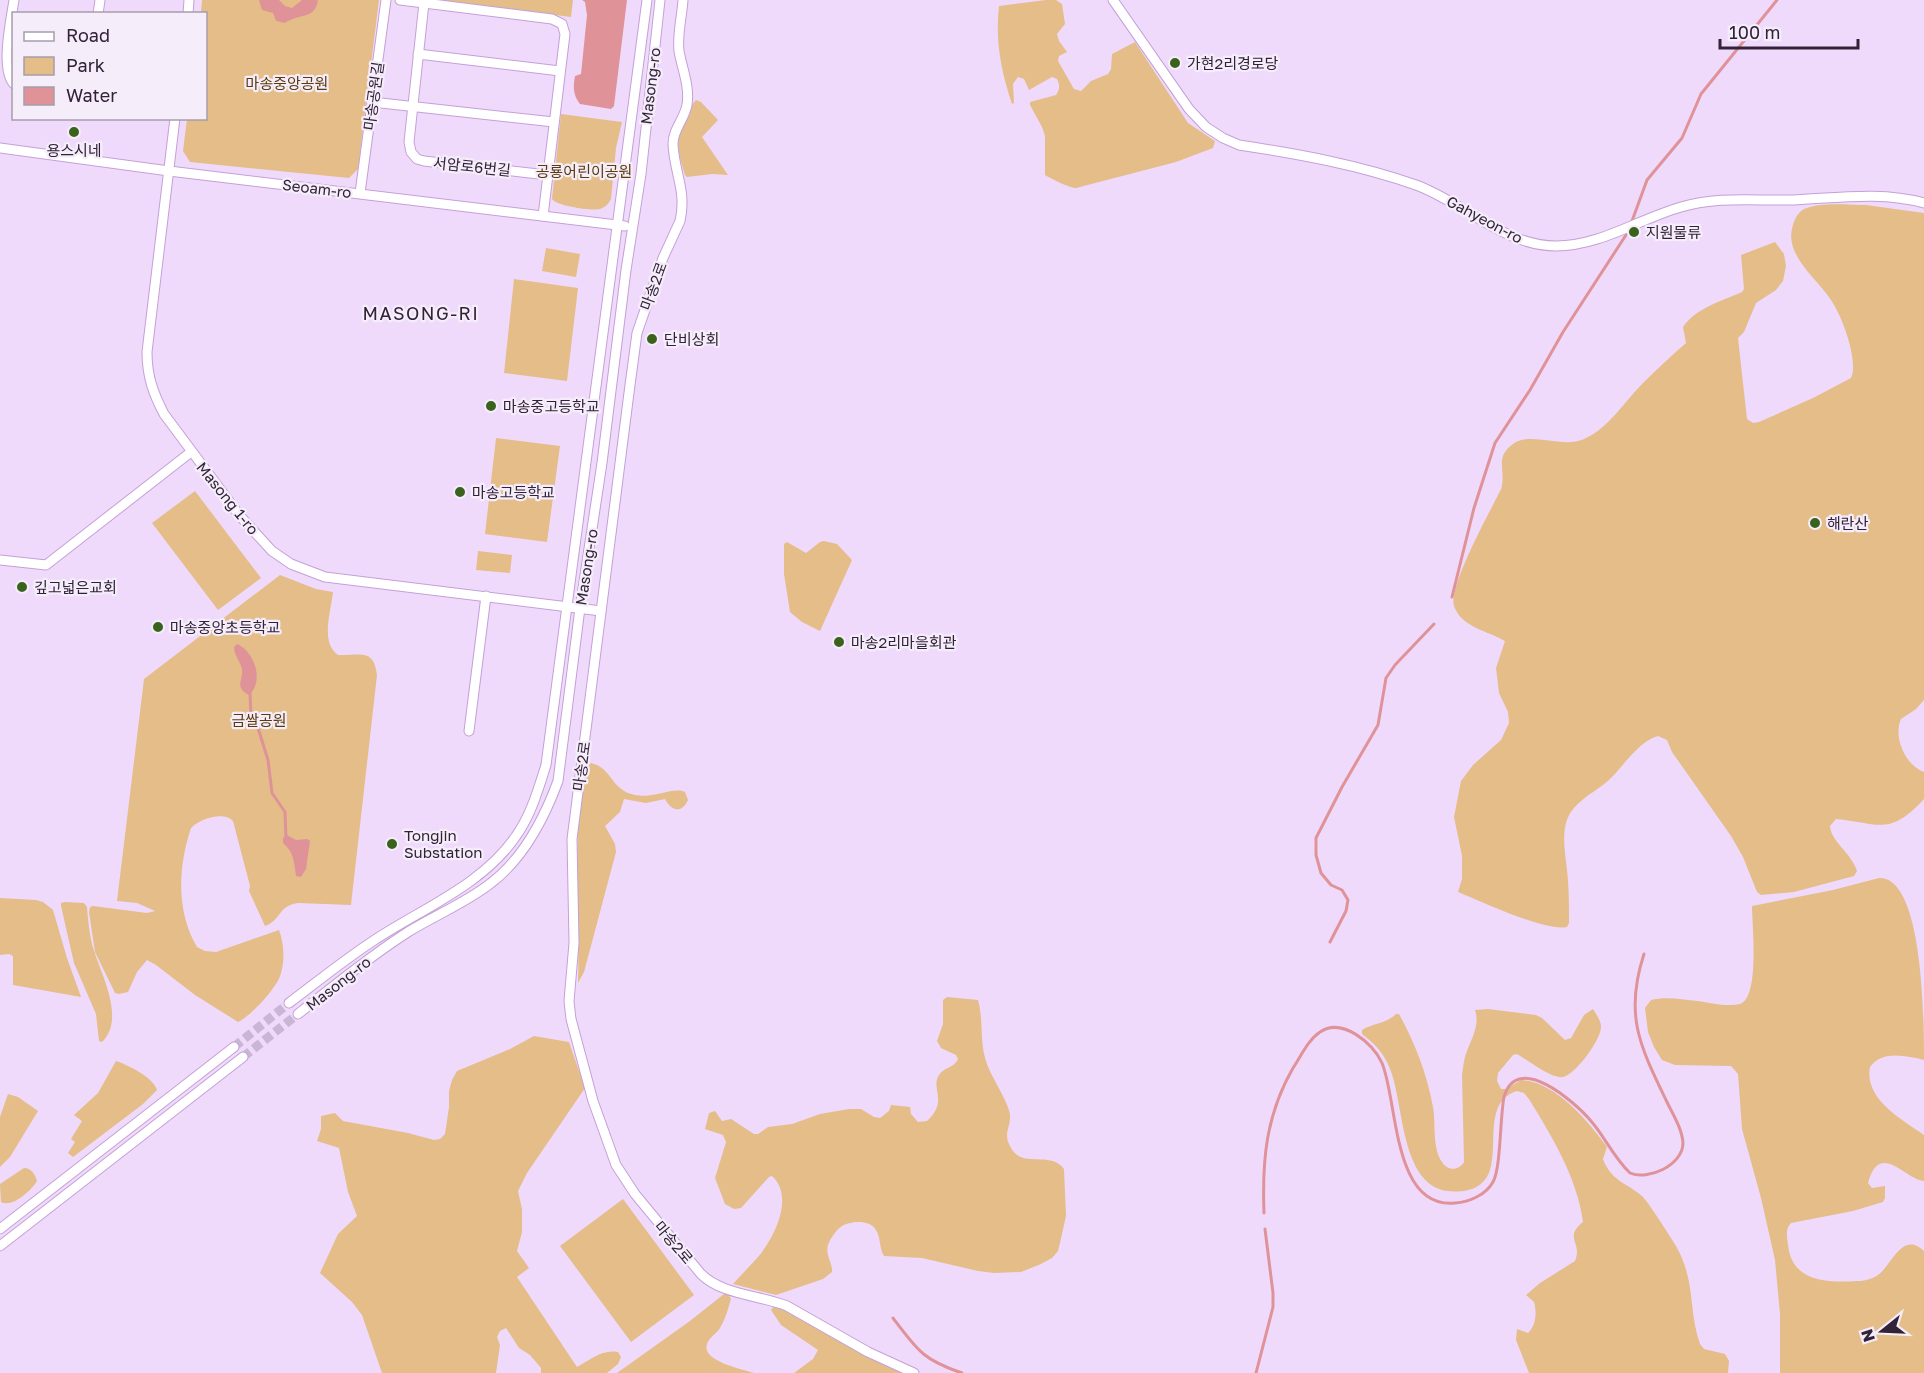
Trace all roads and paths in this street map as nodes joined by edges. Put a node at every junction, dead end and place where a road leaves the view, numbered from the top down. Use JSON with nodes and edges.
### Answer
{"nodes":[{"id":1,"x":386,"y":0,"type":"edge"},
{"id":2,"x":400,"y":0,"type":"edge"},
{"id":3,"x":647,"y":0,"type":"edge"},
{"id":4,"x":660,"y":0,"type":"edge"},
{"id":5,"x":683,"y":0,"type":"edge"},
{"id":6,"x":1113,"y":0,"type":"edge"},
{"id":7,"x":424,"y":3,"type":"junction"},
{"id":8,"x":12,"y":14,"type":"edge"},
{"id":9,"x":418,"y":54,"type":"junction"},
{"id":10,"x":560,"y":71,"type":"junction"},
{"id":11,"x":12,"y":81,"type":"edge"},
{"id":12,"x":372,"y":102,"type":"junction"},
{"id":13,"x":411,"y":106,"type":"junction"},
{"id":14,"x":175,"y":120,"type":"edge"},
{"id":15,"x":554,"y":122,"type":"junction"},
{"id":16,"x":0,"y":148,"type":"edge"},
{"id":17,"x":169,"y":171,"type":"junction"},
{"id":18,"x":547,"y":175,"type":"junction"},
{"id":19,"x":360,"y":193,"type":"junction"},
{"id":20,"x":1924,"y":203,"type":"edge"},
{"id":21,"x":543,"y":216,"type":"junction"},
{"id":22,"x":618,"y":226,"type":"junction"},
{"id":23,"x":633,"y":227,"type":"junction"},
{"id":24,"x":191,"y":452,"type":"junction"},
{"id":25,"x":0,"y":560,"type":"edge"},
{"id":26,"x":486,"y":596,"type":"junction"},
{"id":27,"x":568,"y":606,"type":"junction"},
{"id":28,"x":580,"y":608,"type":"junction"},
{"id":29,"x":601,"y":610,"type":"junction"},
{"id":30,"x":469,"y":731,"type":"dead end"},
{"id":31,"x":288,"y":1003,"type":"tunnel mouth"},
{"id":32,"x":298,"y":1014,"type":"tunnel mouth"},
{"id":33,"x":234,"y":1047,"type":"tunnel mouth"},
{"id":34,"x":243,"y":1057,"type":"tunnel mouth"},
{"id":35,"x":0,"y":1229,"type":"edge"},
{"id":36,"x":0,"y":1246,"type":"edge"},
{"id":37,"x":914,"y":1373,"type":"edge"}],
"edges":[{"from":1,"to":12,"type":"street","name":"마송공원길"},
{"from":2,"to":7,"type":"street"},
{"from":3,"to":22,"type":"street","name":"Masong-ro"},
{"from":4,"to":23,"type":"street","name":"Masong-ro"},
{"from":5,"to":29,"type":"street","name":"마송2로"},
{"from":6,"to":20,"type":"street","name":"Gahyeon-ro"},
{"from":7,"to":9,"type":"street","name":"서암로6번길"},
{"from":7,"to":10,"type":"street"},
{"from":8,"to":11,"type":"street"},
{"from":9,"to":10,"type":"street"},
{"from":9,"to":13,"type":"street","name":"서암로6번길"},
{"from":10,"to":15,"type":"street"},
{"from":12,"to":13,"type":"street"},
{"from":12,"to":19,"type":"street","name":"마송공원길"},
{"from":13,"to":15,"type":"street"},
{"from":13,"to":18,"type":"street","name":"서암로6번길"},
{"from":14,"to":17,"type":"street","name":"Masong 1-ro"},
{"from":15,"to":18,"type":"street"},
{"from":16,"to":17,"type":"street","name":"Seoam-ro"},
{"from":17,"to":19,"type":"street","name":"Seoam-ro"},
{"from":17,"to":24,"type":"street","name":"Masong 1-ro"},
{"from":18,"to":21,"type":"street"},
{"from":19,"to":21,"type":"street","name":"Seoam-ro"},
{"from":21,"to":22,"type":"street","name":"Seoam-ro"},
{"from":22,"to":23,"type":"street","name":"Seoam-ro"},
{"from":22,"to":27,"type":"street","name":"Masong-ro"},
{"from":23,"to":28,"type":"street","name":"Masong-ro"},
{"from":24,"to":25,"type":"street"},
{"from":24,"to":26,"type":"street","name":"Masong 1-ro"},
{"from":26,"to":27,"type":"street","name":"Masong 1-ro"},
{"from":26,"to":30,"type":"street"},
{"from":27,"to":28,"type":"street","name":"Masong 1-ro"},
{"from":27,"to":31,"type":"street","name":"Masong-ro"},
{"from":28,"to":29,"type":"street","name":"Masong 1-ro"},
{"from":28,"to":32,"type":"street","name":"Masong-ro"},
{"from":29,"to":37,"type":"street","name":"마송2로"},
{"from":33,"to":35,"type":"street"},
{"from":34,"to":36,"type":"street"}]}
